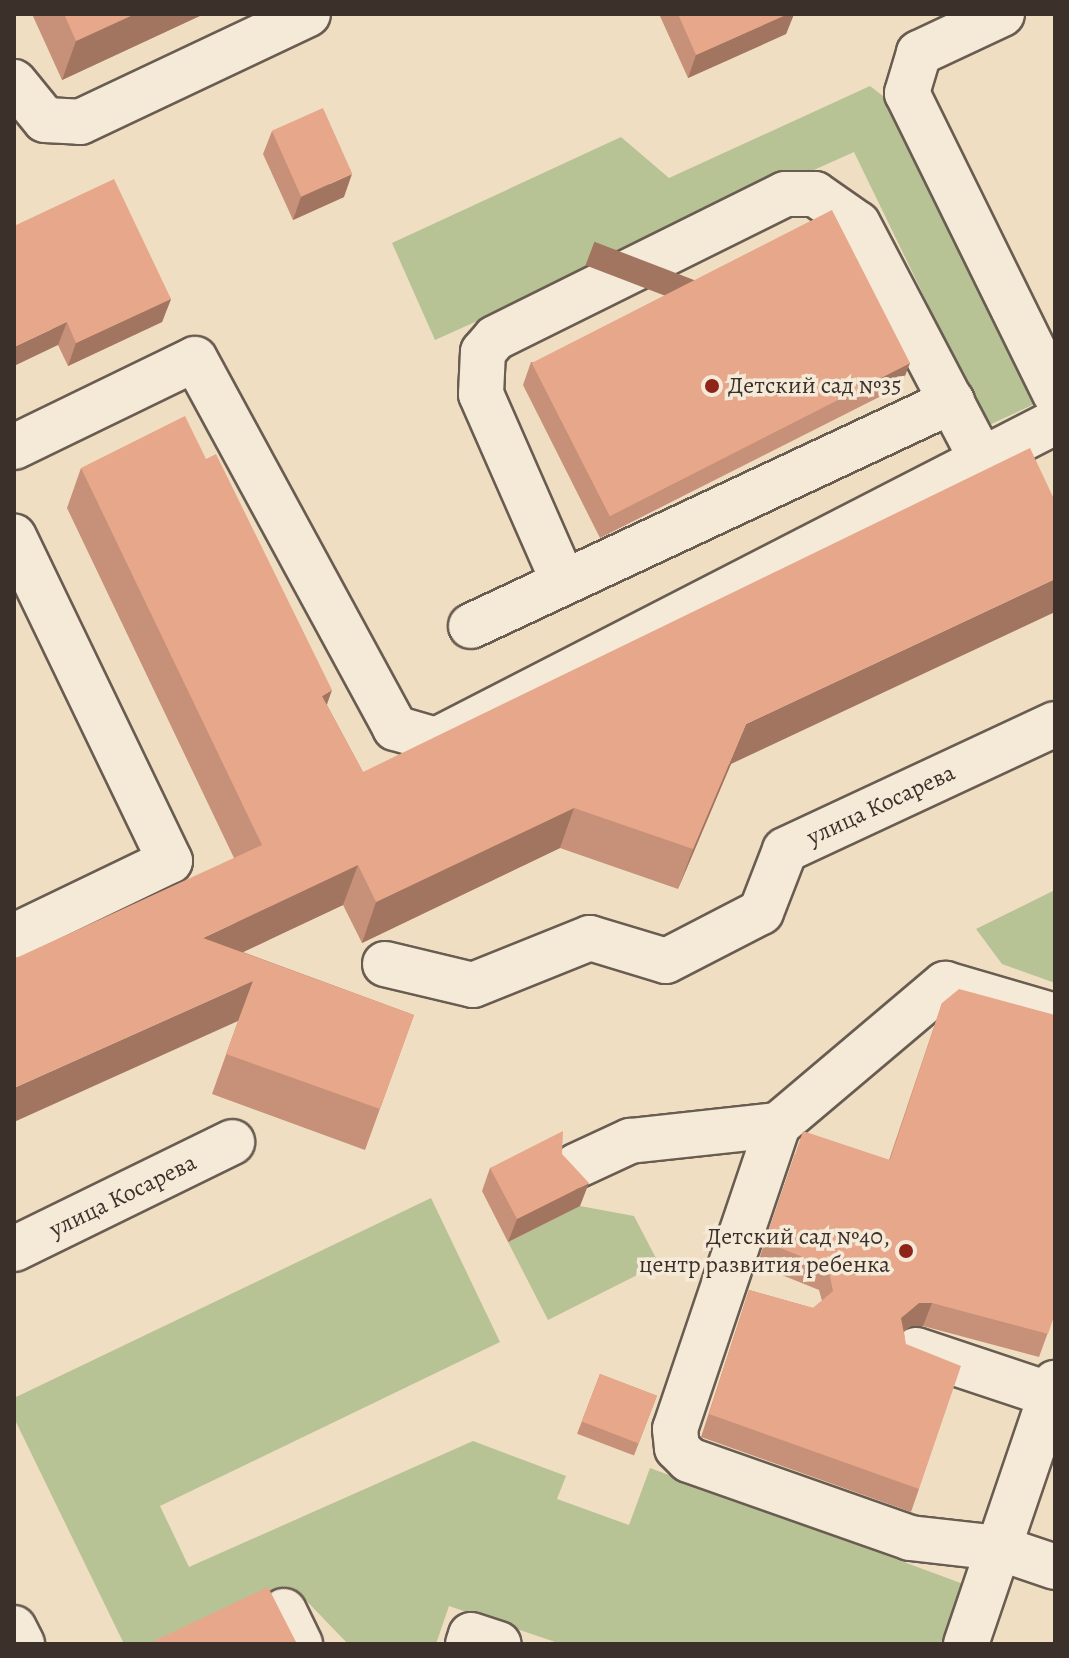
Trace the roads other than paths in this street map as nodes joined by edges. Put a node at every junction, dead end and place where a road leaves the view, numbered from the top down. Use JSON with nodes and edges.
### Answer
{"nodes":[{"id":1,"x":308,"y":14,"type":"edge"},
{"id":2,"x":1002,"y":14,"type":"edge"},
{"id":3,"x":14,"y":82,"type":"edge"},
{"id":4,"x":1055,"y":394,"type":"edge"},
{"id":5,"x":952,"y":401,"type":"junction"},
{"id":6,"x":1055,"y":422,"type":"edge"},
{"id":7,"x":14,"y":447,"type":"edge"},
{"id":8,"x":981,"y":458,"type":"junction"},
{"id":9,"x":14,"y":537,"type":"edge"},
{"id":10,"x":563,"y":581,"type":"junction"},
{"id":11,"x":471,"y":626,"type":"dead end"},
{"id":12,"x":1055,"y":724,"type":"edge"},
{"id":13,"x":14,"y":936,"type":"edge"},
{"id":14,"x":385,"y":964,"type":"dead end"},
{"id":15,"x":1055,"y":1016,"type":"edge"},
{"id":16,"x":778,"y":1125,"type":"junction"},
{"id":17,"x":232,"y":1142,"type":"dead end"},
{"id":18,"x":576,"y":1166,"type":"edge"},
{"id":19,"x":14,"y":1249,"type":"edge"},
{"id":20,"x":916,"y":1350,"type":"edge"},
{"id":21,"x":1053,"y":1389,"type":"edge"},
{"id":22,"x":999,"y":1548,"type":"junction"},
{"id":23,"x":1055,"y":1567,"type":"edge"},
{"id":24,"x":14,"y":1628,"type":"edge"},
{"id":25,"x":22,"y":1644,"type":"edge"},
{"id":26,"x":468,"y":1644,"type":"edge"},
{"id":27,"x":499,"y":1644,"type":"edge"},
{"id":28,"x":966,"y":1644,"type":"edge"}],
"edges":[{"from":1,"to":3,"type":"street"},
{"from":2,"to":4,"type":"street"},
{"from":5,"to":8,"type":"street"},
{"from":5,"to":10,"type":"street"},
{"from":5,"to":10,"type":"street"},
{"from":6,"to":8,"type":"street"},
{"from":7,"to":8,"type":"street"},
{"from":9,"to":13,"type":"street"},
{"from":10,"to":11,"type":"street"},
{"from":12,"to":14,"type":"street","name":"улица Косарева"},
{"from":15,"to":16,"type":"street"},
{"from":16,"to":18,"type":"street"},
{"from":16,"to":22,"type":"street"},
{"from":17,"to":19,"type":"street","name":"улица Косарева"},
{"from":20,"to":21,"type":"street"},
{"from":21,"to":22,"type":"street"},
{"from":22,"to":23,"type":"street"},
{"from":22,"to":28,"type":"street"},
{"from":24,"to":25,"type":"street"},
{"from":26,"to":27,"type":"street"}]}
